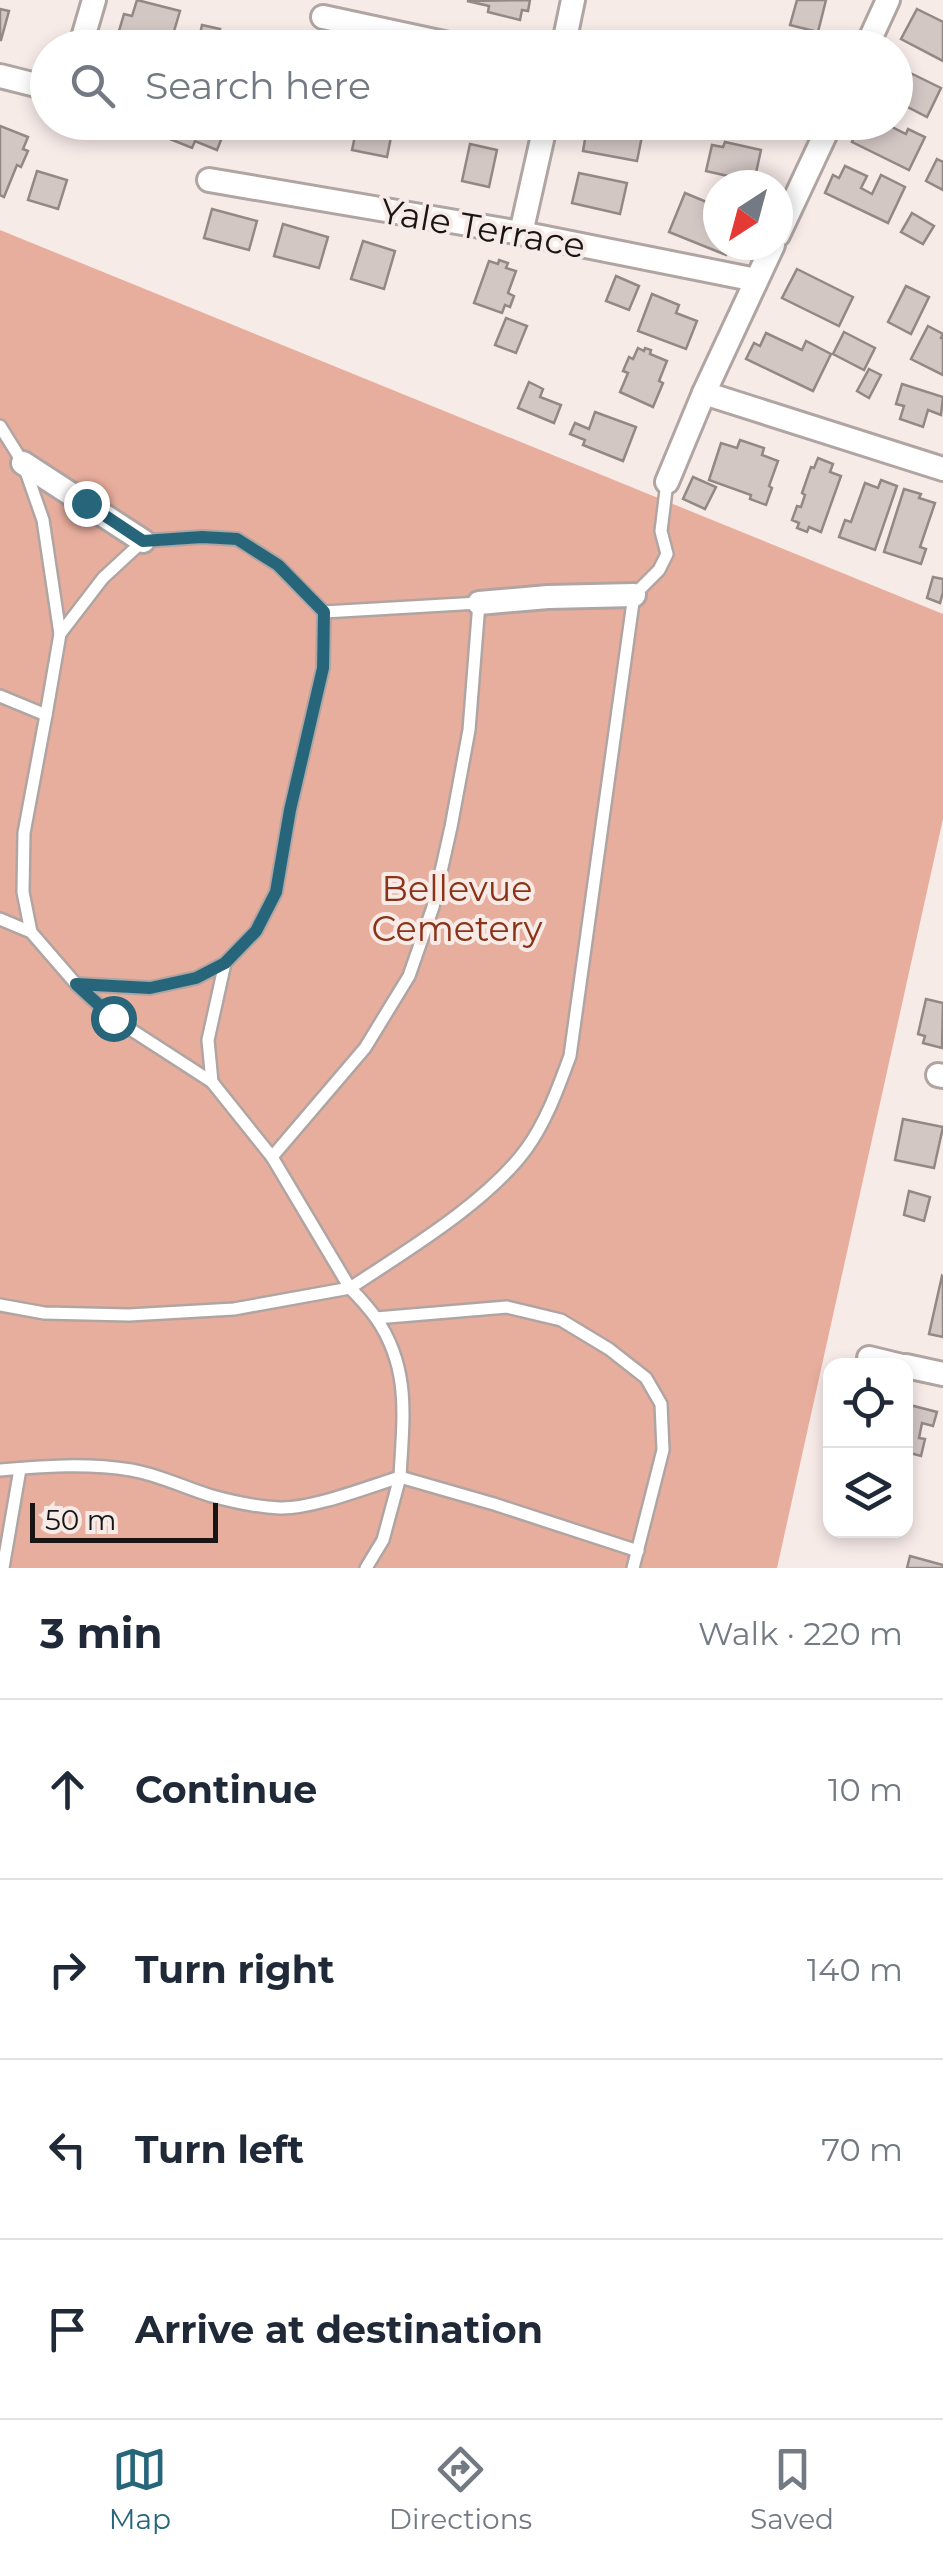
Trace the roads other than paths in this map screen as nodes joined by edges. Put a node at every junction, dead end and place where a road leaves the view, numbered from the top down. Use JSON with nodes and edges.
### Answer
{"nodes":[{"id":1,"x":94,"y":0,"type":"edge"},
{"id":2,"x":574,"y":0,"type":"edge"},
{"id":3,"x":888,"y":0,"type":"edge"},
{"id":4,"x":323,"y":18,"type":"dead end"},
{"id":5,"x":85,"y":30,"type":"edge"},
{"id":6,"x":380,"y":30,"type":"edge"},
{"id":7,"x":567,"y":30,"type":"edge"},
{"id":8,"x":874,"y":30,"type":"edge"},
{"id":9,"x":0,"y":76,"type":"edge"},
{"id":10,"x":30,"y":81,"type":"edge"},
{"id":11,"x":542,"y":140,"type":"edge"},
{"id":12,"x":820,"y":140,"type":"edge"},
{"id":13,"x":209,"y":180,"type":"dead end"},
{"id":14,"x":793,"y":201,"type":"edge"},
{"id":15,"x":521,"y":234,"type":"junction"},
{"id":16,"x":766,"y":260,"type":"edge"},
{"id":17,"x":756,"y":280,"type":"junction"},
{"id":18,"x":704,"y":392,"type":"junction"},
{"id":19,"x":0,"y":426,"type":"edge"},
{"id":20,"x":23,"y":463,"type":"junction"},
{"id":21,"x":943,"y":469,"type":"edge"},
{"id":22,"x":667,"y":482,"type":"joint"},
{"id":23,"x":143,"y":541,"type":"junction"},
{"id":24,"x":634,"y":595,"type":"junction"},
{"id":25,"x":479,"y":603,"type":"junction"},
{"id":26,"x":324,"y":612,"type":"junction"},
{"id":27,"x":60,"y":634,"type":"junction"},
{"id":28,"x":0,"y":696,"type":"edge"},
{"id":29,"x":46,"y":715,"type":"junction"},
{"id":30,"x":0,"y":918,"type":"edge"},
{"id":31,"x":31,"y":932,"type":"junction"},
{"id":32,"x":225,"y":963,"type":"junction"},
{"id":33,"x":76,"y":984,"type":"junction"},
{"id":34,"x":212,"y":1082,"type":"junction"},
{"id":35,"x":272,"y":1157,"type":"junction"},
{"id":36,"x":350,"y":1288,"type":"junction"},
{"id":37,"x":0,"y":1305,"type":"edge"},
{"id":38,"x":376,"y":1318,"type":"junction"},
{"id":39,"x":913,"y":1368,"type":"edge"},
{"id":40,"x":943,"y":1374,"type":"edge"},
{"id":41,"x":20,"y":1468,"type":"junction"},
{"id":42,"x":0,"y":1470,"type":"edge"},
{"id":43,"x":400,"y":1477,"type":"junction"},
{"id":44,"x":638,"y":1551,"type":"junction"},
{"id":45,"x":3,"y":1568,"type":"edge"},
{"id":46,"x":366,"y":1568,"type":"edge"},
{"id":47,"x":633,"y":1568,"type":"edge"}],
"edges":[{"from":1,"to":5,"type":"street"},
{"from":2,"to":7,"type":"street"},
{"from":3,"to":8,"type":"street"},
{"from":4,"to":6,"type":"street"},
{"from":9,"to":10,"type":"street"},
{"from":11,"to":15,"type":"street"},
{"from":12,"to":14,"type":"street"},
{"from":13,"to":15,"type":"street","name":"Yale Terrace"},
{"from":15,"to":17,"type":"street","name":"Yale Terrace"},
{"from":16,"to":17,"type":"street"},
{"from":17,"to":18,"type":"street"},
{"from":18,"to":21,"type":"street"},
{"from":18,"to":22,"type":"street"},
{"from":19,"to":20,"type":"lane"},
{"from":20,"to":23,"type":"street"},
{"from":20,"to":27,"type":"lane"},
{"from":22,"to":24,"type":"lane"},
{"from":23,"to":26,"type":"lane"},
{"from":23,"to":27,"type":"lane"},
{"from":24,"to":25,"type":"street"},
{"from":24,"to":36,"type":"lane"},
{"from":25,"to":26,"type":"lane"},
{"from":25,"to":35,"type":"lane"},
{"from":26,"to":32,"type":"lane"},
{"from":27,"to":29,"type":"lane"},
{"from":28,"to":29,"type":"lane"},
{"from":29,"to":31,"type":"lane"},
{"from":30,"to":31,"type":"lane"},
{"from":31,"to":33,"type":"lane"},
{"from":32,"to":33,"type":"lane"},
{"from":32,"to":34,"type":"lane"},
{"from":33,"to":34,"type":"lane"},
{"from":34,"to":35,"type":"lane"},
{"from":35,"to":36,"type":"lane"},
{"from":36,"to":37,"type":"lane"},
{"from":36,"to":38,"type":"lane"},
{"from":38,"to":43,"type":"lane"},
{"from":38,"to":44,"type":"lane"},
{"from":39,"to":40,"type":"street"},
{"from":41,"to":42,"type":"lane"},
{"from":41,"to":43,"type":"lane"},
{"from":41,"to":45,"type":"lane"},
{"from":43,"to":44,"type":"lane"},
{"from":43,"to":46,"type":"lane"},
{"from":44,"to":47,"type":"lane"}]}
